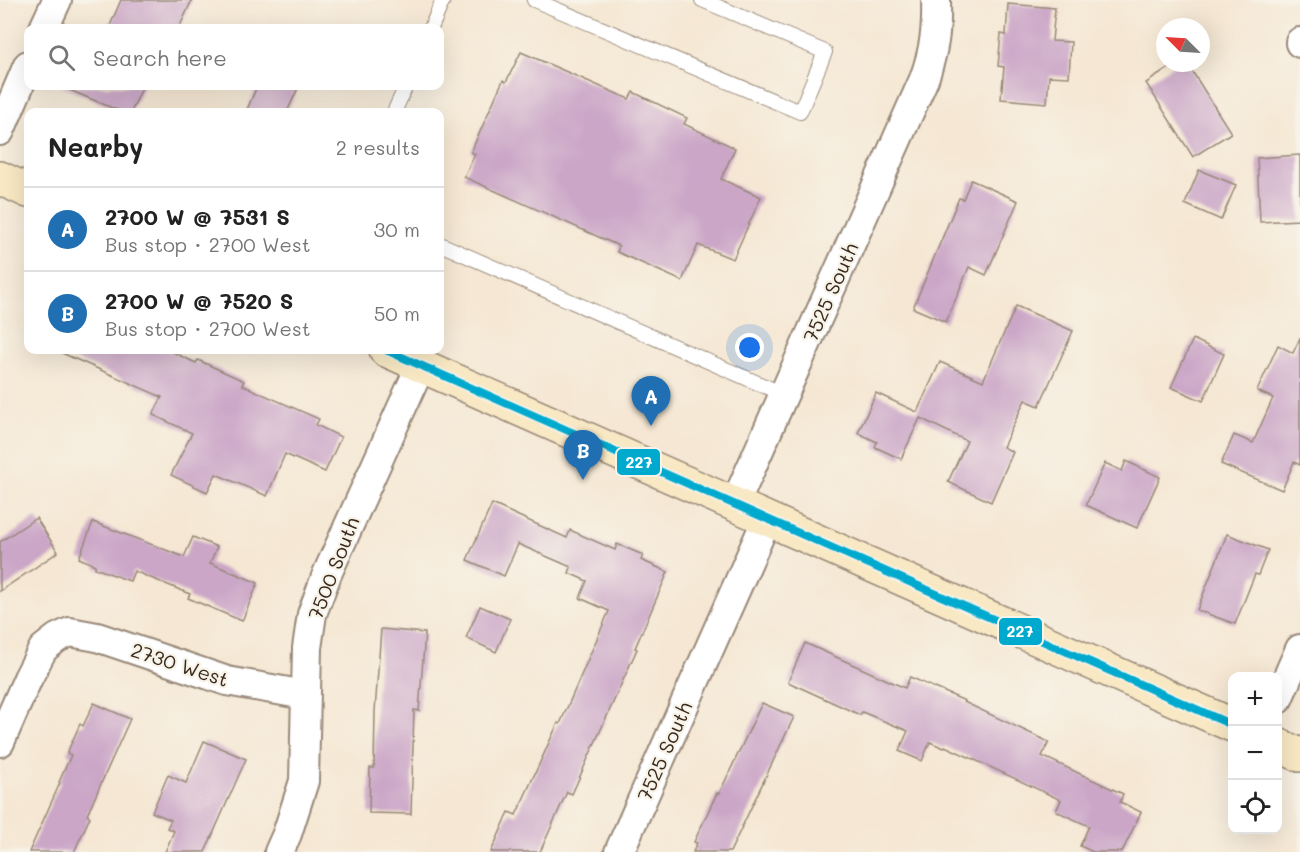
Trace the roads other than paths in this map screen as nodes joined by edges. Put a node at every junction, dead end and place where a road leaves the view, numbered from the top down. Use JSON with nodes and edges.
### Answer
{"nodes":[{"id":1,"x":57,"y":0,"type":"edge"},
{"id":2,"x":443,"y":0,"type":"edge"},
{"id":3,"x":534,"y":0,"type":"edge"},
{"id":4,"x":702,"y":0,"type":"edge"},
{"id":5,"x":936,"y":0,"type":"edge"},
{"id":6,"x":46,"y":24,"type":"edge"},
{"id":7,"x":433,"y":24,"type":"edge"},
{"id":8,"x":24,"y":74,"type":"edge"},
{"id":9,"x":404,"y":90,"type":"edge"},
{"id":10,"x":396,"y":108,"type":"edge"},
{"id":11,"x":0,"y":131,"type":"edge"},
{"id":12,"x":0,"y":178,"type":"edge"},
{"id":13,"x":24,"y":189,"type":"edge"},
{"id":14,"x":444,"y":246,"type":"edge"},
{"id":15,"x":395,"y":354,"type":"edge"},
{"id":16,"x":421,"y":365,"type":"junction"},
{"id":17,"x":785,"y":395,"type":"junction"},
{"id":18,"x":735,"y":504,"type":"junction"},
{"id":19,"x":767,"y":519,"type":"junction"},
{"id":20,"x":1300,"y":649,"type":"edge"},
{"id":21,"x":1282,"y":690,"type":"edge"},
{"id":22,"x":305,"y":695,"type":"junction"},
{"id":23,"x":1228,"y":723,"type":"edge"},
{"id":24,"x":0,"y":742,"type":"edge"},
{"id":25,"x":1282,"y":747,"type":"edge"},
{"id":26,"x":1300,"y":755,"type":"edge"},
{"id":27,"x":279,"y":852,"type":"edge"},
{"id":28,"x":619,"y":852,"type":"edge"}],
"edges":[{"from":1,"to":6,"type":"street"},
{"from":2,"to":7,"type":"lane"},
{"from":3,"to":4,"type":"lane"},
{"from":5,"to":17,"type":"street","name":"7525 South"},
{"from":8,"to":11,"type":"street"},
{"from":9,"to":10,"type":"lane"},
{"from":12,"to":13,"type":"main road"},
{"from":14,"to":17,"type":"lane"},
{"from":15,"to":16,"type":"main road"},
{"from":16,"to":18,"type":"main road"},
{"from":16,"to":22,"type":"street","name":"7500 South"},
{"from":17,"to":18,"type":"street","name":"7525 South"},
{"from":18,"to":19,"type":"main road"},
{"from":19,"to":23,"type":"main road"},
{"from":19,"to":28,"type":"street","name":"7525 South"},
{"from":20,"to":21,"type":"street"},
{"from":22,"to":24,"type":"street","name":"2730 West"},
{"from":22,"to":27,"type":"street","name":"7500 South"},
{"from":25,"to":26,"type":"main road"}]}
